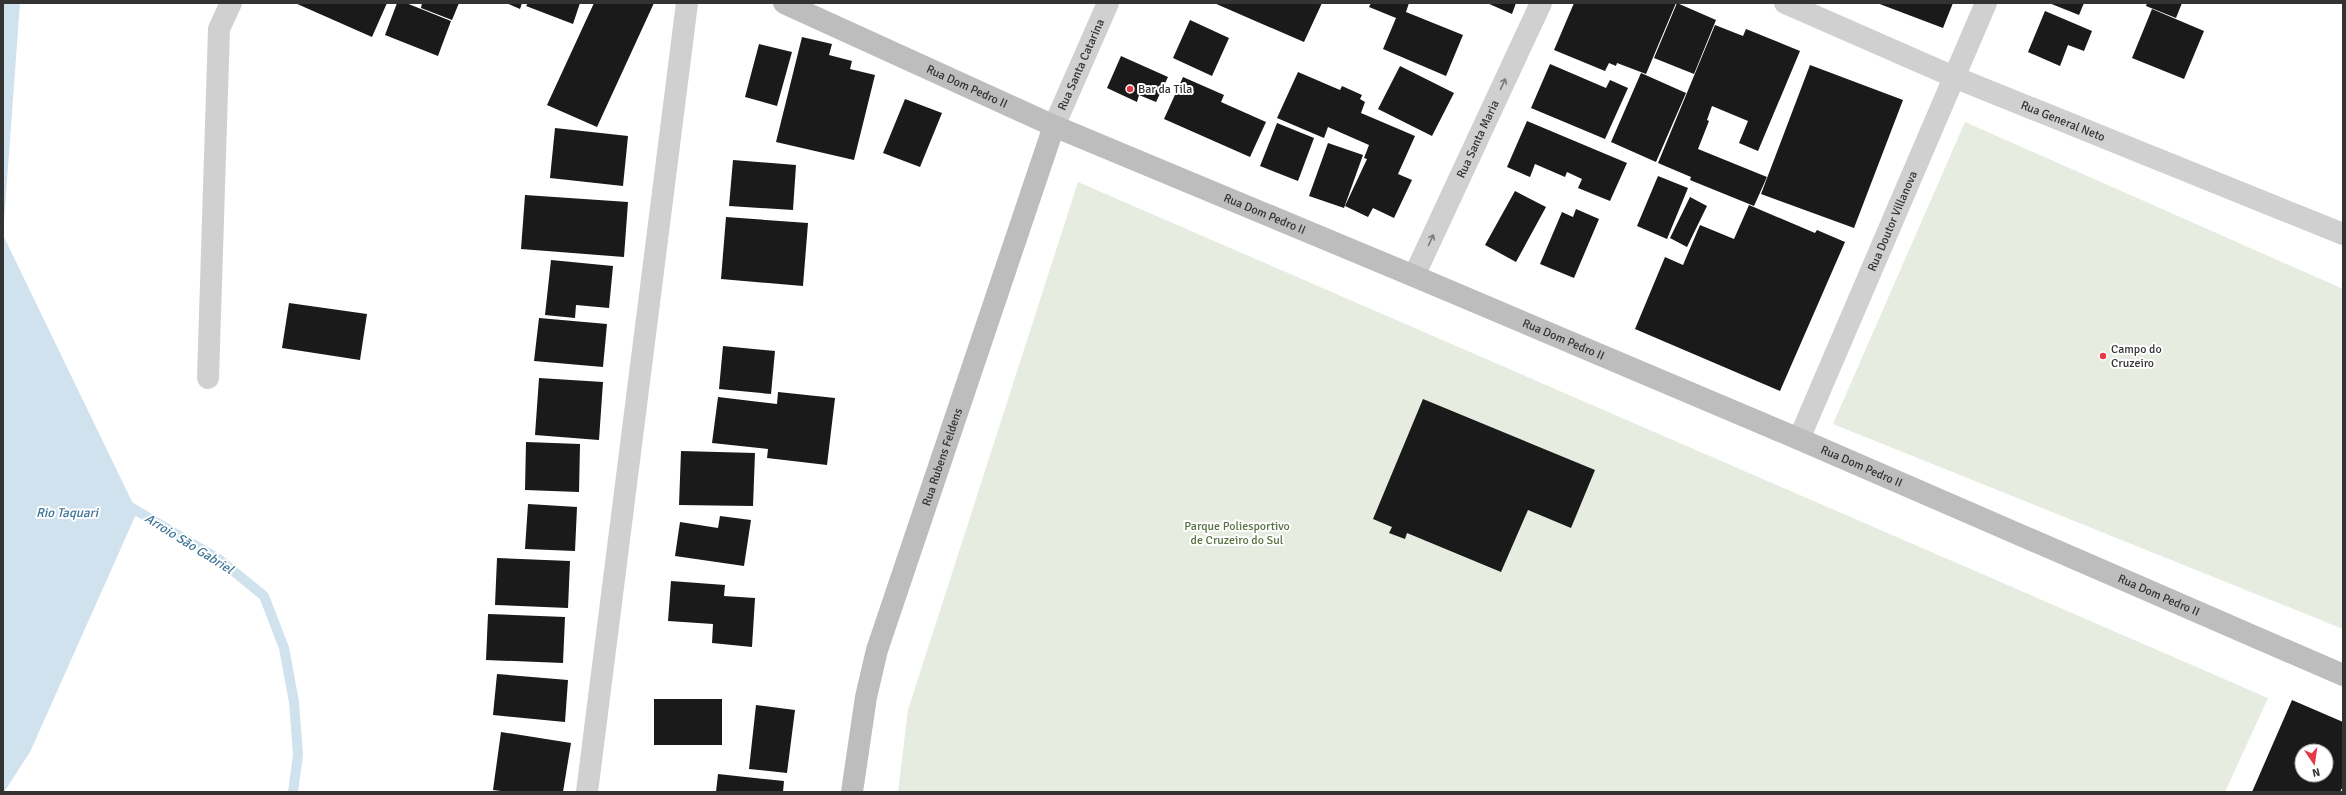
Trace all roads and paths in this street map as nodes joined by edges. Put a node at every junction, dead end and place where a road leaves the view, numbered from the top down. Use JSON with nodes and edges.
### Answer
{"nodes":[{"id":1,"x":231,"y":3,"type":"edge"},
{"id":2,"x":687,"y":3,"type":"edge"},
{"id":3,"x":784,"y":3,"type":"edge"},
{"id":4,"x":1108,"y":3,"type":"edge"},
{"id":5,"x":1541,"y":3,"type":"edge"},
{"id":6,"x":1785,"y":3,"type":"edge"},
{"id":7,"x":1986,"y":3,"type":"edge"},
{"id":8,"x":1954,"y":77,"type":"junction"},
{"id":9,"x":1054,"y":126,"type":"junction"},
{"id":10,"x":2343,"y":234,"type":"edge"},
{"id":11,"x":1414,"y":276,"type":"junction"},
{"id":12,"x":208,"y":378,"type":"dead end"},
{"id":13,"x":1799,"y":439,"type":"junction"},
{"id":14,"x":2343,"y":676,"type":"edge"},
{"id":15,"x":587,"y":792,"type":"edge"},
{"id":16,"x":852,"y":792,"type":"edge"}],
"edges":[{"from":1,"to":12,"type":"street"},
{"from":2,"to":15,"type":"street"},
{"from":3,"to":9,"type":"main road","name":"Rua Dom Pedro II"},
{"from":4,"to":9,"type":"street","name":"Rua Santa Catarina"},
{"from":11,"to":5,"type":"street","name":"Rua Santa Maria","one_way":true},
{"from":6,"to":8,"type":"street","name":"Rua General Neto"},
{"from":7,"to":8,"type":"street","name":"Rua Doutor Villanova"},
{"from":8,"to":10,"type":"street","name":"Rua General Neto"},
{"from":8,"to":13,"type":"street","name":"Rua Doutor Villanova"},
{"from":9,"to":11,"type":"main road","name":"Rua Dom Pedro II"},
{"from":9,"to":16,"type":"main road","name":"Rua Rubens Feldens"},
{"from":11,"to":13,"type":"main road","name":"Rua Dom Pedro II"},
{"from":13,"to":14,"type":"main road","name":"Rua Dom Pedro II"}]}
